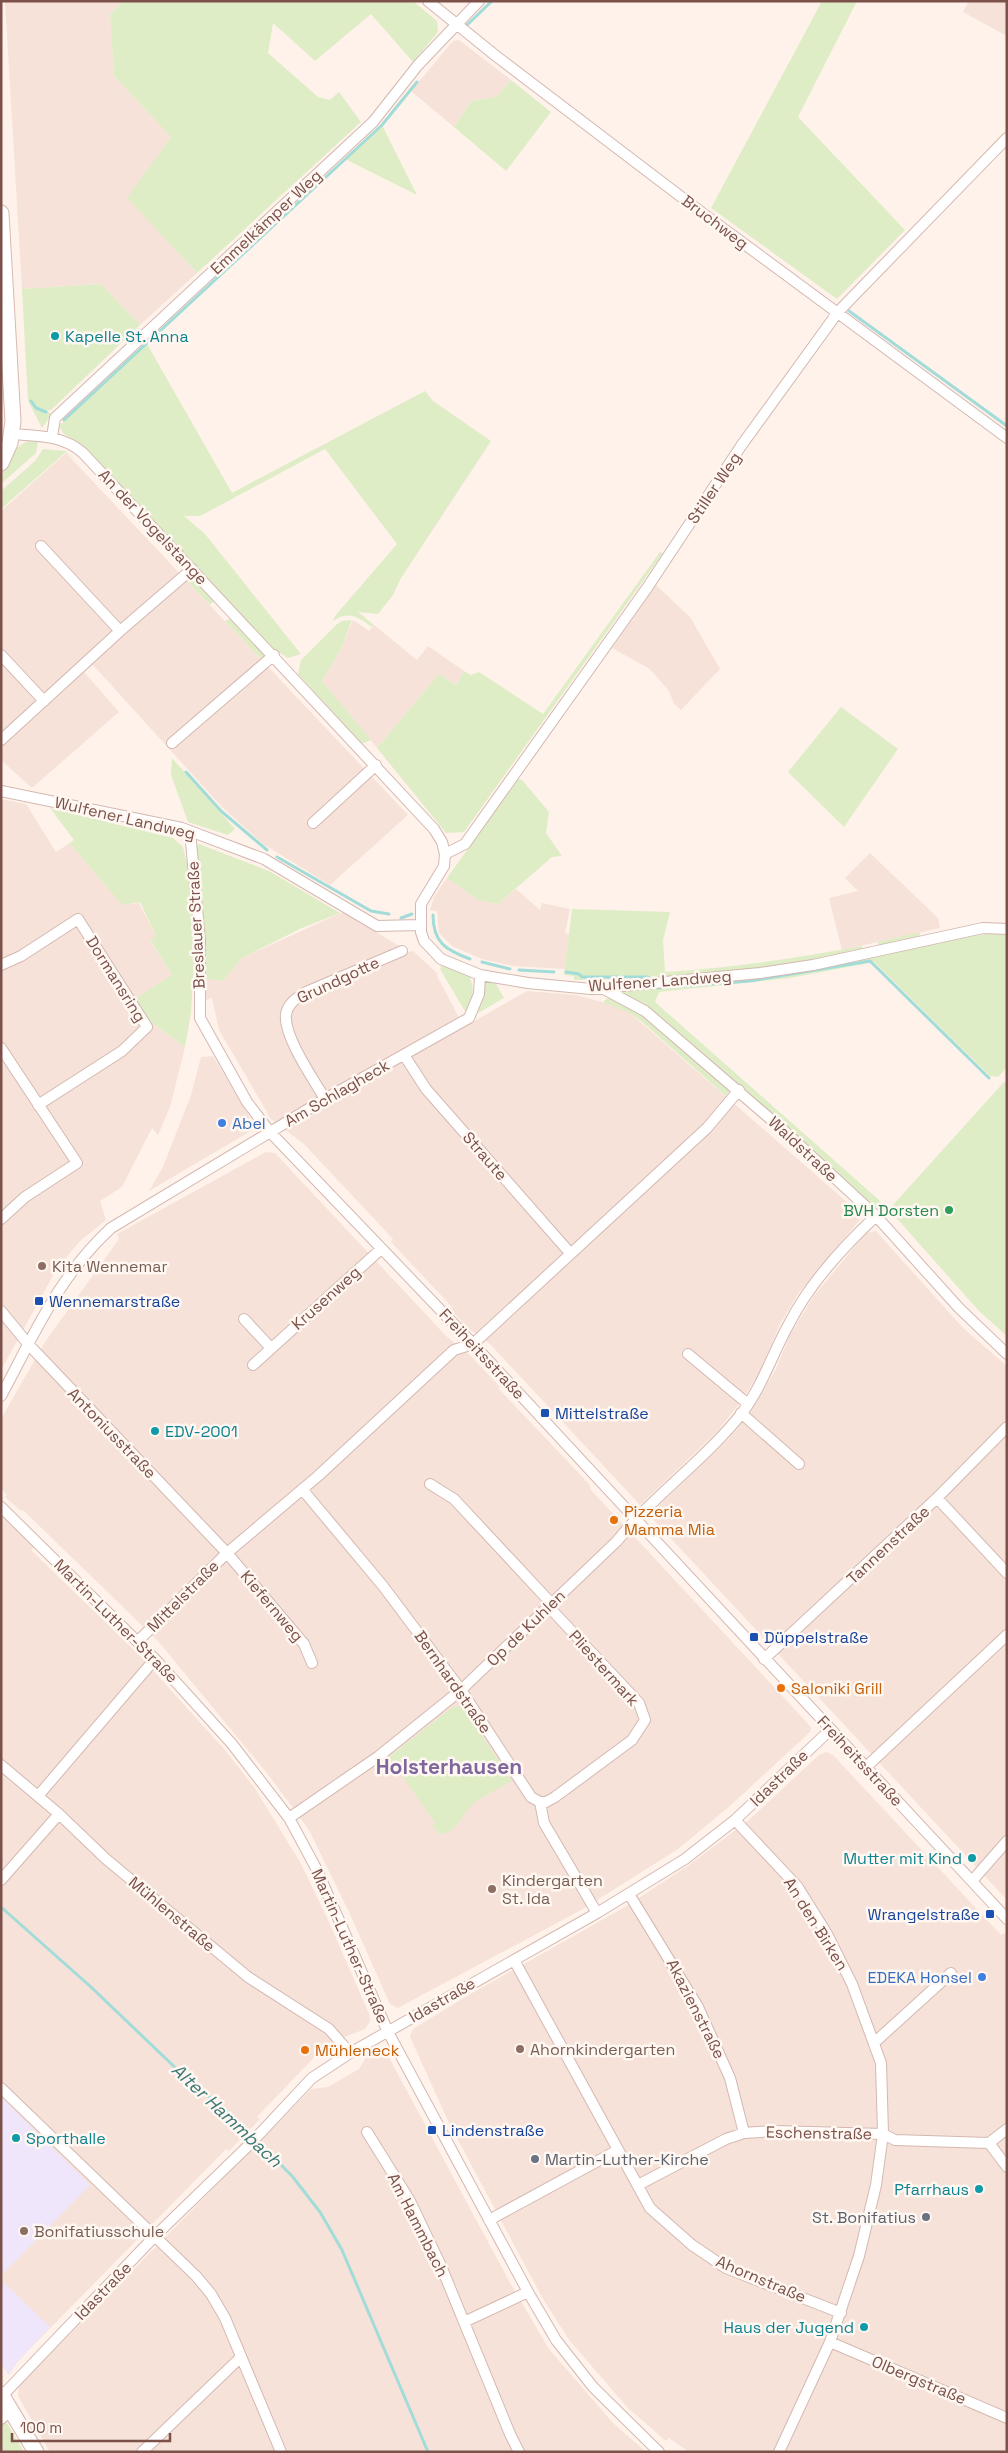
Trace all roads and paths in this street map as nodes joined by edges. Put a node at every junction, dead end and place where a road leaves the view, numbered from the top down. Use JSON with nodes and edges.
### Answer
{"nodes":[{"id":1,"x":428,"y":1,"type":"edge"},
{"id":2,"x":479,"y":1,"type":"edge"},
{"id":3,"x":455,"y":24,"type":"junction"},
{"id":4,"x":1007,"y":138,"type":"edge"},
{"id":5,"x":1,"y":213,"type":"edge"},
{"id":6,"x":838,"y":312,"type":"junction"},
{"id":7,"x":12,"y":434,"type":"junction"},
{"id":8,"x":52,"y":437,"type":"junction"},
{"id":9,"x":1007,"y":438,"type":"edge"},
{"id":10,"x":1,"y":464,"type":"edge"},
{"id":11,"x":41,"y":546,"type":"dead end"},
{"id":12,"x":192,"y":569,"type":"junction"},
{"id":13,"x":120,"y":631,"type":"junction"},
{"id":14,"x":1,"y":655,"type":"edge"},
{"id":15,"x":274,"y":655,"type":"junction"},
{"id":16,"x":44,"y":701,"type":"junction"},
{"id":17,"x":1,"y":740,"type":"edge"},
{"id":18,"x":172,"y":743,"type":"dead end"},
{"id":19,"x":376,"y":765,"type":"junction"},
{"id":20,"x":1,"y":791,"type":"edge"},
{"id":21,"x":313,"y":823,"type":"dead end"},
{"id":22,"x":190,"y":831,"type":"junction"},
{"id":23,"x":445,"y":854,"type":"junction"},
{"id":24,"x":420,"y":925,"type":"junction"},
{"id":25,"x":1007,"y":929,"type":"edge"},
{"id":26,"x":402,"y":951,"type":"dead end"},
{"id":27,"x":1,"y":965,"type":"edge"},
{"id":28,"x":480,"y":975,"type":"junction"},
{"id":29,"x":602,"y":988,"type":"junction"},
{"id":30,"x":200,"y":1018,"type":"joint"},
{"id":31,"x":1,"y":1048,"type":"edge"},
{"id":32,"x":404,"y":1055,"type":"junction"},
{"id":33,"x":739,"y":1090,"type":"junction"},
{"id":34,"x":326,"y":1099,"type":"junction"},
{"id":35,"x":38,"y":1105,"type":"junction"},
{"id":36,"x":270,"y":1132,"type":"junction"},
{"id":37,"x":876,"y":1216,"type":"junction"},
{"id":38,"x":1,"y":1219,"type":"edge"},
{"id":39,"x":381,"y":1249,"type":"junction"},
{"id":40,"x":570,"y":1253,"type":"junction"},
{"id":41,"x":1,"y":1311,"type":"edge"},
{"id":42,"x":244,"y":1319,"type":"dead end"},
{"id":43,"x":474,"y":1344,"type":"junction"},
{"id":44,"x":29,"y":1345,"type":"junction"},
{"id":45,"x":271,"y":1348,"type":"junction"},
{"id":46,"x":688,"y":1354,"type":"dead end"},
{"id":47,"x":1007,"y":1354,"type":"edge"},
{"id":48,"x":253,"y":1365,"type":"dead end"},
{"id":49,"x":1,"y":1396,"type":"edge"},
{"id":50,"x":744,"y":1409,"type":"junction"},
{"id":51,"x":1007,"y":1427,"type":"edge"},
{"id":52,"x":800,"y":1464,"type":"dead end"},
{"id":53,"x":430,"y":1484,"type":"dead end"},
{"id":54,"x":302,"y":1490,"type":"junction"},
{"id":55,"x":937,"y":1498,"type":"junction"},
{"id":56,"x":1,"y":1507,"type":"edge"},
{"id":57,"x":636,"y":1518,"type":"junction"},
{"id":58,"x":226,"y":1552,"type":"junction"},
{"id":59,"x":1007,"y":1572,"type":"edge"},
{"id":60,"x":550,"y":1605,"type":"junction"},
{"id":61,"x":1007,"y":1635,"type":"edge"},
{"id":62,"x":138,"y":1641,"type":"junction"},
{"id":63,"x":156,"y":1659,"type":"junction"},
{"id":64,"x":764,"y":1659,"type":"junction"},
{"id":65,"x":312,"y":1663,"type":"dead end"},
{"id":66,"x":461,"y":1690,"type":"junction"},
{"id":67,"x":830,"y":1730,"type":"junction"},
{"id":68,"x":1,"y":1765,"type":"edge"},
{"id":69,"x":866,"y":1768,"type":"junction"},
{"id":70,"x":38,"y":1796,"type":"junction"},
{"id":71,"x":540,"y":1802,"type":"junction"},
{"id":72,"x":59,"y":1814,"type":"junction"},
{"id":73,"x":289,"y":1818,"type":"junction"},
{"id":74,"x":735,"y":1820,"type":"junction"},
{"id":75,"x":1007,"y":1841,"type":"edge"},
{"id":76,"x":1,"y":1880,"type":"edge"},
{"id":77,"x":972,"y":1882,"type":"junction"},
{"id":78,"x":629,"y":1894,"type":"junction"},
{"id":79,"x":598,"y":1913,"type":"junction"},
{"id":80,"x":1007,"y":1919,"type":"edge"},
{"id":81,"x":514,"y":1960,"type":"junction"},
{"id":82,"x":951,"y":1973,"type":"dead end"},
{"id":83,"x":388,"y":2032,"type":"junction"},
{"id":84,"x":875,"y":2042,"type":"junction"},
{"id":85,"x":350,"y":2053,"type":"junction"},
{"id":86,"x":1,"y":2088,"type":"edge"},
{"id":87,"x":1007,"y":2129,"type":"edge"},
{"id":88,"x":367,"y":2132,"type":"dead end"},
{"id":89,"x":744,"y":2133,"type":"junction"},
{"id":90,"x":883,"y":2134,"type":"junction"},
{"id":91,"x":988,"y":2143,"type":"junction"},
{"id":92,"x":618,"y":2150,"type":"junction"},
{"id":93,"x":1007,"y":2166,"type":"edge"},
{"id":94,"x":638,"y":2185,"type":"junction"},
{"id":95,"x":489,"y":2220,"type":"junction"},
{"id":96,"x":154,"y":2237,"type":"junction"},
{"id":97,"x":528,"y":2292,"type":"junction"},
{"id":98,"x":841,"y":2312,"type":"junction"},
{"id":99,"x":464,"y":2322,"type":"junction"},
{"id":100,"x":830,"y":2342,"type":"junction"},
{"id":101,"x":241,"y":2357,"type":"junction"},
{"id":102,"x":2,"y":2395,"type":"edge"},
{"id":103,"x":6,"y":2415,"type":"edge"},
{"id":104,"x":1007,"y":2418,"type":"edge"},
{"id":105,"x":36,"y":2452,"type":"edge"},
{"id":106,"x":142,"y":2452,"type":"edge"},
{"id":107,"x":281,"y":2452,"type":"edge"},
{"id":108,"x":519,"y":2452,"type":"edge"},
{"id":109,"x":659,"y":2452,"type":"edge"},
{"id":110,"x":779,"y":2452,"type":"edge"}],
"edges":[{"from":1,"to":3,"type":"street","name":"Bruchweg"},
{"from":2,"to":3,"type":"street","name":"Emmelkämper Weg"},
{"from":3,"to":6,"type":"street","name":"Bruchweg"},
{"from":3,"to":8,"type":"street","name":"Emmelkämper Weg"},
{"from":4,"to":6,"type":"street","name":"Stiller Weg"},
{"from":5,"to":7,"type":"main road"},
{"from":6,"to":9,"type":"street","name":"Bruchweg"},
{"from":6,"to":23,"type":"street","name":"Stiller Weg"},
{"from":7,"to":8,"type":"street","name":"An der Vogelstange"},
{"from":7,"to":10,"type":"main road"},
{"from":8,"to":12,"type":"street","name":"An der Vogelstange"},
{"from":11,"to":13,"type":"street"},
{"from":12,"to":13,"type":"street"},
{"from":12,"to":15,"type":"street","name":"An der Vogelstange"},
{"from":13,"to":16,"type":"street"},
{"from":14,"to":16,"type":"street"},
{"from":15,"to":18,"type":"street"},
{"from":15,"to":19,"type":"street","name":"An der Vogelstange"},
{"from":16,"to":17,"type":"street"},
{"from":19,"to":21,"type":"street"},
{"from":19,"to":23,"type":"street","name":"An der Vogelstange"},
{"from":20,"to":22,"type":"street","name":"Wulfener Landweg"},
{"from":22,"to":24,"type":"street","name":"Wulfener Landweg"},
{"from":22,"to":30,"type":"street","name":"Breslauer Straße"},
{"from":23,"to":24,"type":"street"},
{"from":24,"to":28,"type":"street","name":"Wulfener Landweg"},
{"from":25,"to":29,"type":"street","name":"Wulfener Landweg"},
{"from":26,"to":34,"type":"street","name":"Grundgotte"},
{"from":27,"to":35,"type":"street","name":"Dormansring"},
{"from":28,"to":29,"type":"street","name":"Wulfener Landweg"},
{"from":28,"to":32,"type":"street","name":"Am Schlagheck"},
{"from":29,"to":33,"type":"street","name":"Waldstraße"},
{"from":30,"to":36,"type":"street","name":"Freiheitsstraße"},
{"from":31,"to":35,"type":"street"},
{"from":32,"to":34,"type":"street","name":"Am Schlagheck"},
{"from":32,"to":40,"type":"street","name":"Straute"},
{"from":33,"to":37,"type":"street","name":"Waldstraße"},
{"from":33,"to":40,"type":"street","name":"Mittelstraße"},
{"from":34,"to":36,"type":"street","name":"Am Schlagheck"},
{"from":35,"to":38,"type":"street"},
{"from":36,"to":39,"type":"street","name":"Freiheitsstraße"},
{"from":36,"to":44,"type":"street","name":"Am Schlagheck"},
{"from":37,"to":47,"type":"street","name":"Waldstraße"},
{"from":37,"to":50,"type":"street","name":"Op de Kuhlen"},
{"from":39,"to":43,"type":"street","name":"Freiheitsstraße"},
{"from":39,"to":45,"type":"street","name":"Krusenweg"},
{"from":40,"to":43,"type":"street","name":"Mittelstraße"},
{"from":41,"to":44,"type":"street","name":"Antoniusstraße"},
{"from":42,"to":45,"type":"street"},
{"from":43,"to":54,"type":"street","name":"Mittelstraße"},
{"from":43,"to":57,"type":"street","name":"Freiheitsstraße"},
{"from":44,"to":49,"type":"street"},
{"from":44,"to":58,"type":"street","name":"Antoniusstraße"},
{"from":45,"to":48,"type":"street","name":"Krusenweg"},
{"from":46,"to":50,"type":"street"},
{"from":50,"to":52,"type":"street"},
{"from":50,"to":57,"type":"street","name":"Op de Kuhlen"},
{"from":51,"to":55,"type":"street","name":"Tannenstraße"},
{"from":53,"to":60,"type":"street","name":"Pliestermark"},
{"from":54,"to":58,"type":"street","name":"Mittelstraße"},
{"from":54,"to":66,"type":"street","name":"Bernhardstraße"},
{"from":55,"to":59,"type":"street"},
{"from":55,"to":64,"type":"street","name":"Tannenstraße"},
{"from":56,"to":62,"type":"street","name":"Martin-Luther-Straße"},
{"from":57,"to":60,"type":"street","name":"Op de Kuhlen"},
{"from":57,"to":64,"type":"street","name":"Freiheitsstraße"},
{"from":58,"to":62,"type":"street","name":"Mittelstraße"},
{"from":58,"to":65,"type":"street","name":"Kiefernweg"},
{"from":60,"to":66,"type":"street","name":"Op de Kuhlen"},
{"from":60,"to":71,"type":"street","name":"Pliestermark"},
{"from":61,"to":69,"type":"street"},
{"from":62,"to":63,"type":"street","name":"Martin-Luther-Straße"},
{"from":63,"to":70,"type":"street","name":"Mittelstraße"},
{"from":63,"to":73,"type":"street","name":"Martin-Luther-Straße"},
{"from":64,"to":67,"type":"street","name":"Freiheitsstraße"},
{"from":66,"to":71,"type":"street","name":"Bernhardstraße"},
{"from":66,"to":73,"type":"street","name":"Op de Kuhlen"},
{"from":67,"to":69,"type":"street","name":"Freiheitsstraße"},
{"from":67,"to":74,"type":"street","name":"Idastraße"},
{"from":68,"to":70,"type":"street","name":"Mühlenstraße"},
{"from":69,"to":77,"type":"street","name":"Freiheitsstraße"},
{"from":70,"to":72,"type":"street","name":"Mühlenstraße"},
{"from":71,"to":79,"type":"street"},
{"from":72,"to":76,"type":"street"},
{"from":72,"to":85,"type":"street","name":"Mühlenstraße"},
{"from":73,"to":83,"type":"street","name":"Martin-Luther-Straße"},
{"from":74,"to":78,"type":"street","name":"Idastraße"},
{"from":74,"to":84,"type":"street","name":"An den Birken"},
{"from":75,"to":77,"type":"street"},
{"from":77,"to":80,"type":"street","name":"Freiheitsstraße"},
{"from":78,"to":79,"type":"street","name":"Idastraße"},
{"from":78,"to":89,"type":"street","name":"Akazienstraße"},
{"from":79,"to":81,"type":"street","name":"Idastraße"},
{"from":81,"to":83,"type":"street","name":"Idastraße"},
{"from":81,"to":92,"type":"street","name":"Ahornstraße"},
{"from":82,"to":84,"type":"street"},
{"from":83,"to":85,"type":"street","name":"Idastraße"},
{"from":83,"to":95,"type":"street","name":"Martin-Luther-Straße"},
{"from":84,"to":90,"type":"street","name":"An den Birken"},
{"from":85,"to":96,"type":"street","name":"Idastraße"},
{"from":86,"to":96,"type":"street"},
{"from":87,"to":91,"type":"street"},
{"from":88,"to":99,"type":"street","name":"Am Hammbach"},
{"from":89,"to":90,"type":"street","name":"Eschenstraße"},
{"from":89,"to":94,"type":"street","name":"Eschenstraße"},
{"from":90,"to":91,"type":"street","name":"Eschenstraße"},
{"from":90,"to":98,"type":"street","name":"An den Birken"},
{"from":91,"to":93,"type":"street"},
{"from":92,"to":94,"type":"street","name":"Ahornstraße"},
{"from":92,"to":95,"type":"street"},
{"from":94,"to":98,"type":"street","name":"Ahornstraße"},
{"from":95,"to":97,"type":"street","name":"Martin-Luther-Straße"},
{"from":96,"to":101,"type":"street"},
{"from":96,"to":102,"type":"street","name":"Idastraße"},
{"from":97,"to":99,"type":"street"},
{"from":97,"to":109,"type":"street","name":"Martin-Luther-Straße"},
{"from":98,"to":100,"type":"street","name":"An den Birken"},
{"from":99,"to":108,"type":"street","name":"Am Hammbach"},
{"from":100,"to":104,"type":"street","name":"Olbergstraße"},
{"from":100,"to":110,"type":"street","name":"An den Birken"},
{"from":101,"to":106,"type":"street"},
{"from":101,"to":107,"type":"street"},
{"from":102,"to":103,"type":"main road"},
{"from":103,"to":105,"type":"main road"}]}
